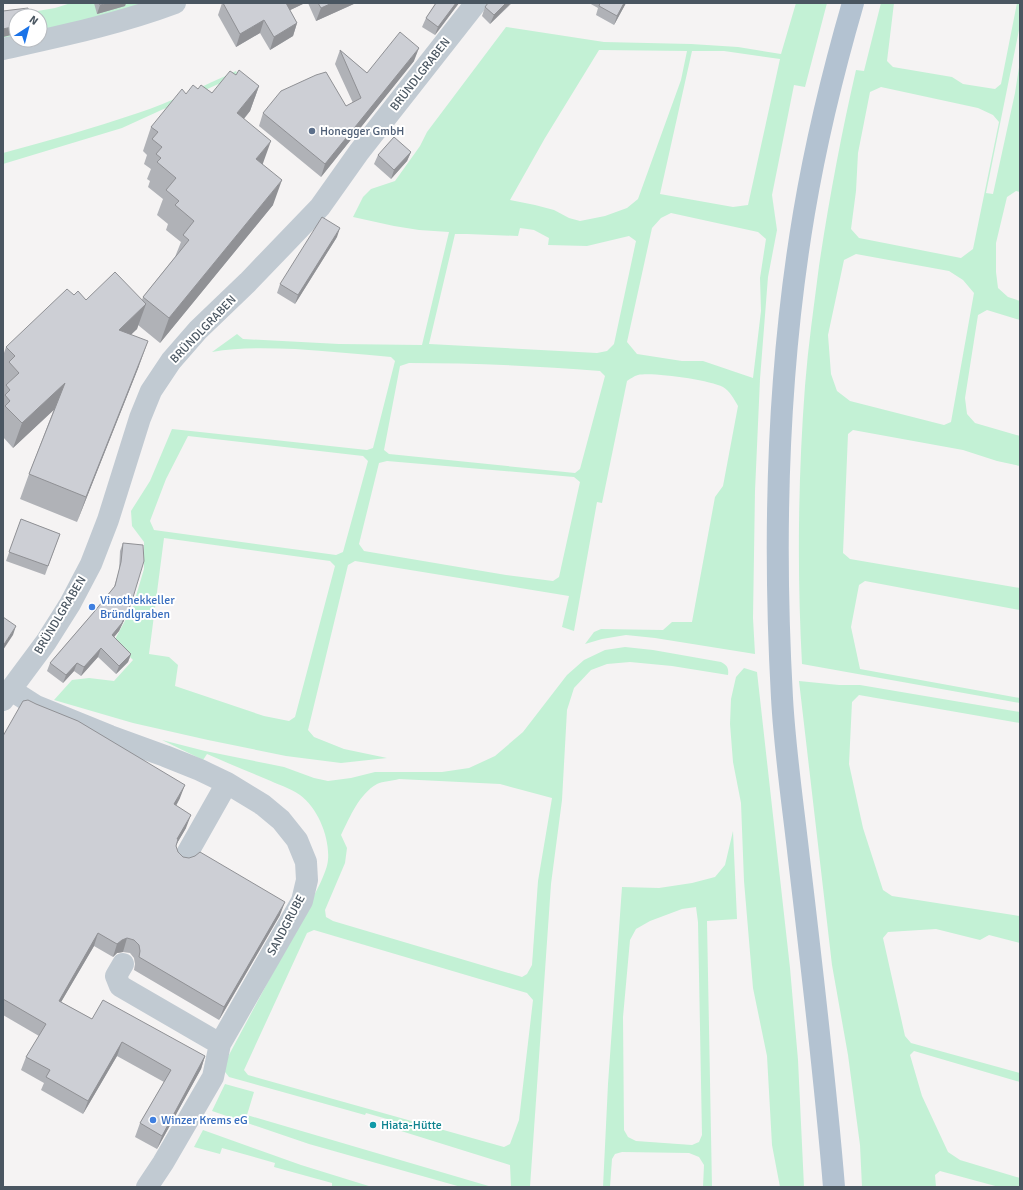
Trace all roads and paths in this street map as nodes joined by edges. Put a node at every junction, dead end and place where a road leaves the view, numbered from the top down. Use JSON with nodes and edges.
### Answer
{"nodes":[{"id":1,"x":175,"y":3,"type":"edge"},
{"id":2,"x":476,"y":3,"type":"edge"},
{"id":3,"x":853,"y":3,"type":"edge"},
{"id":4,"x":3,"y":49,"type":"edge"},
{"id":5,"x":7,"y":695,"type":"edge"},
{"id":6,"x":227,"y":783,"type":"junction"},
{"id":7,"x":184,"y":859,"type":"edge"},
{"id":8,"x":123,"y":964,"type":"dead end"},
{"id":9,"x":220,"y":1044,"type":"junction"},
{"id":10,"x":147,"y":1187,"type":"edge"},
{"id":11,"x":834,"y":1187,"type":"edge"}],
"edges":[{"from":1,"to":4,"type":"street"},
{"from":2,"to":5,"type":"street","name":"BRÜNDLGRABEN"},
{"from":3,"to":11,"type":"main road"},
{"from":5,"to":6,"type":"street","name":"SANDGRUBE"},
{"from":6,"to":7,"type":"street"},
{"from":6,"to":9,"type":"street","name":"SANDGRUBE"},
{"from":8,"to":9,"type":"street"},
{"from":9,"to":10,"type":"street","name":"SANDGRUBE"}]}
